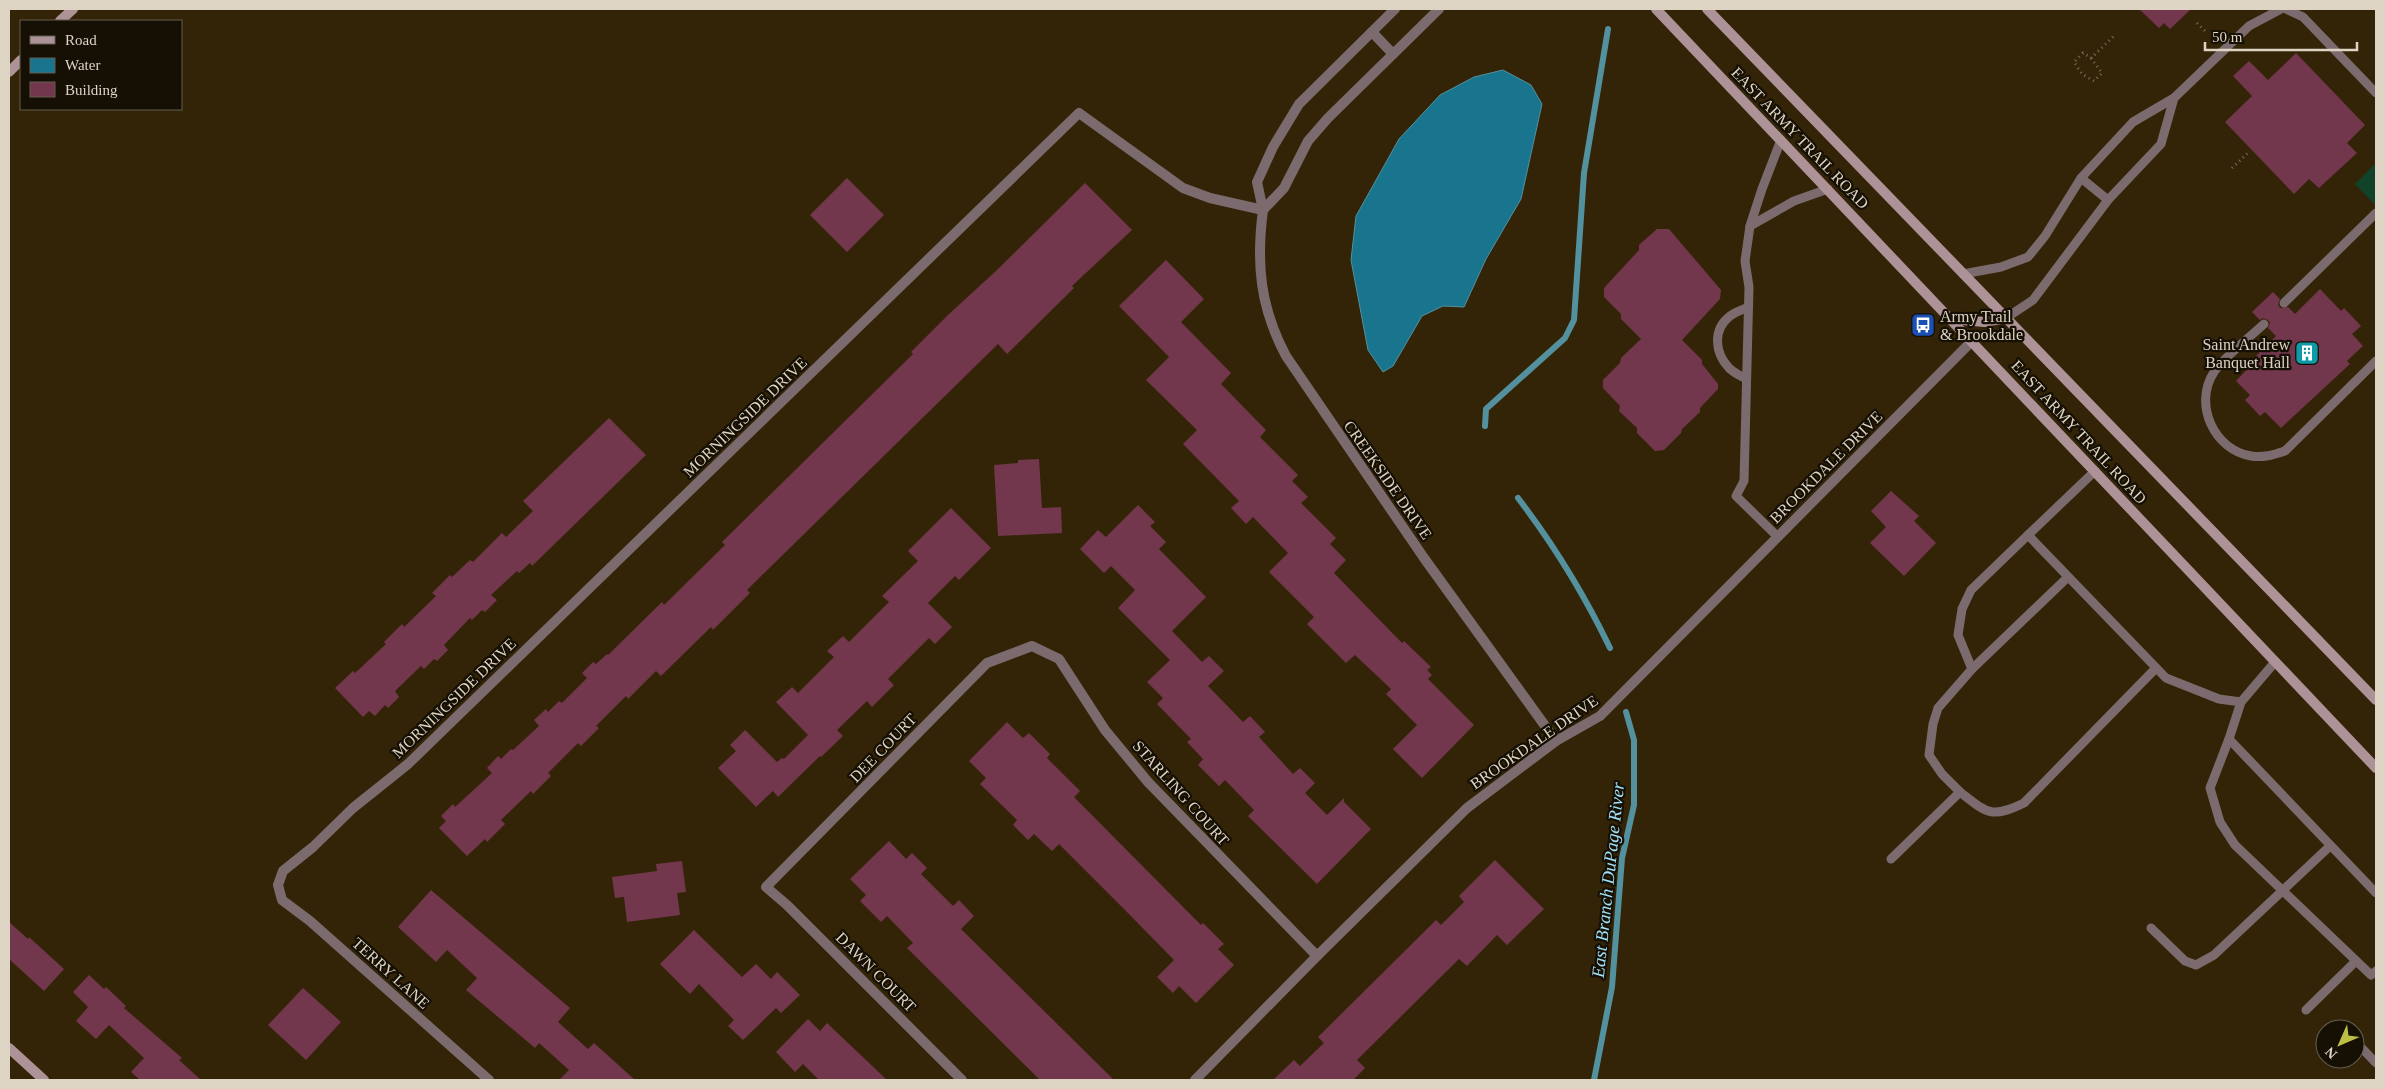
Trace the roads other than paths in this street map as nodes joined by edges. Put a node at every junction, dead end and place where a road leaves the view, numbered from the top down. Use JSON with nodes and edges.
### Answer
{"nodes":[{"id":1,"x":73,"y":9,"type":"edge"},
{"id":2,"x":1395,"y":9,"type":"edge"},
{"id":3,"x":1439,"y":9,"type":"edge"},
{"id":4,"x":1656,"y":9,"type":"edge"},
{"id":5,"x":1707,"y":9,"type":"edge"},
{"id":6,"x":2281,"y":9,"type":"edge"},
{"id":7,"x":2286,"y":9,"type":"edge"},
{"id":8,"x":61,"y":20,"type":"edge"},
{"id":9,"x":1372,"y":32,"type":"junction"},
{"id":10,"x":1393,"y":54,"type":"junction"},
{"id":11,"x":20,"y":61,"type":"edge"},
{"id":12,"x":9,"y":72,"type":"edge"},
{"id":13,"x":2376,"y":93,"type":"edge"},
{"id":14,"x":2174,"y":98,"type":"junction"},
{"id":15,"x":1781,"y":140,"type":"junction"},
{"id":16,"x":2081,"y":178,"type":"junction"},
{"id":17,"x":1828,"y":189,"type":"junction"},
{"id":18,"x":2108,"y":200,"type":"junction"},
{"id":19,"x":1264,"y":210,"type":"junction"},
{"id":20,"x":2376,"y":213,"type":"edge"},
{"id":21,"x":1750,"y":226,"type":"junction"},
{"id":22,"x":1963,"y":274,"type":"junction"},
{"id":23,"x":2284,"y":303,"type":"dead end"},
{"id":24,"x":1748,"y":307,"type":"junction"},
{"id":25,"x":2006,"y":318,"type":"junction"},
{"id":26,"x":1952,"y":320,"type":"junction"},
{"id":27,"x":2264,"y":324,"type":"dead end"},
{"id":28,"x":1972,"y":340,"type":"junction"},
{"id":29,"x":2376,"y":361,"type":"edge"},
{"id":30,"x":1746,"y":379,"type":"junction"},
{"id":31,"x":2095,"y":471,"type":"junction"},
{"id":32,"x":2028,"y":535,"type":"junction"},
{"id":33,"x":1778,"y":537,"type":"junction"},
{"id":34,"x":2068,"y":577,"type":"junction"},
{"id":35,"x":1032,"y":646,"type":"joint"},
{"id":36,"x":2275,"y":662,"type":"junction"},
{"id":37,"x":2156,"y":668,"type":"junction"},
{"id":38,"x":1972,"y":669,"type":"junction"},
{"id":39,"x":2376,"y":700,"type":"edge"},
{"id":40,"x":2241,"y":702,"type":"junction"},
{"id":41,"x":2229,"y":739,"type":"junction"},
{"id":42,"x":1556,"y":741,"type":"junction"},
{"id":43,"x":2376,"y":768,"type":"edge"},
{"id":44,"x":1960,"y":792,"type":"junction"},
{"id":45,"x":2330,"y":846,"type":"junction"},
{"id":46,"x":1891,"y":859,"type":"dead end"},
{"id":47,"x":278,"y":885,"type":"joint"},
{"id":48,"x":766,"y":887,"type":"joint"},
{"id":49,"x":2282,"y":890,"type":"junction"},
{"id":50,"x":2376,"y":893,"type":"edge"},
{"id":51,"x":2152,"y":928,"type":"dead end"},
{"id":52,"x":1317,"y":956,"type":"junction"},
{"id":53,"x":2356,"y":961,"type":"junction"},
{"id":54,"x":2376,"y":971,"type":"edge"},
{"id":55,"x":2306,"y":1010,"type":"dead end"},
{"id":56,"x":9,"y":1048,"type":"edge"},
{"id":57,"x":2365,"y":1051,"type":"edge"},
{"id":58,"x":2376,"y":1063,"type":"edge"},
{"id":59,"x":44,"y":1080,"type":"edge"},
{"id":60,"x":489,"y":1080,"type":"edge"},
{"id":61,"x":962,"y":1080,"type":"edge"},
{"id":62,"x":1194,"y":1080,"type":"edge"}],
"edges":[{"from":1,"to":8,"type":"main road"},
{"from":2,"to":9,"type":"street","name":"CREEKSIDE DRIVE"},
{"from":3,"to":10,"type":"street"},
{"from":4,"to":15,"type":"main road","name":"EAST ARMY TRAIL ROAD"},
{"from":5,"to":22,"type":"main road","name":"EAST ARMY TRAIL ROAD"},
{"from":6,"to":14,"type":"lane"},
{"from":7,"to":13,"type":"lane"},
{"from":9,"to":10,"type":"street"},
{"from":9,"to":19,"type":"street","name":"CREEKSIDE DRIVE"},
{"from":10,"to":19,"type":"street"},
{"from":11,"to":12,"type":"main road"},
{"from":14,"to":16,"type":"lane"},
{"from":14,"to":18,"type":"lane"},
{"from":15,"to":17,"type":"main road","name":"EAST ARMY TRAIL ROAD"},
{"from":15,"to":21,"type":"lane"},
{"from":16,"to":18,"type":"lane"},
{"from":16,"to":22,"type":"lane"},
{"from":17,"to":21,"type":"lane"},
{"from":17,"to":26,"type":"main road","name":"EAST ARMY TRAIL ROAD"},
{"from":18,"to":25,"type":"lane"},
{"from":19,"to":42,"type":"street","name":"CREEKSIDE DRIVE"},
{"from":19,"to":47,"type":"street","name":"MORNINGSIDE DRIVE"},
{"from":20,"to":23,"type":"lane"},
{"from":21,"to":24,"type":"lane"},
{"from":22,"to":25,"type":"main road","name":"EAST ARMY TRAIL ROAD"},
{"from":24,"to":30,"type":"lane"},
{"from":24,"to":30,"type":"lane"},
{"from":25,"to":26,"type":"main road"},
{"from":25,"to":39,"type":"main road","name":"EAST ARMY TRAIL ROAD"},
{"from":26,"to":28,"type":"main road","name":"EAST ARMY TRAIL ROAD"},
{"from":27,"to":29,"type":"lane"},
{"from":28,"to":31,"type":"main road","name":"EAST ARMY TRAIL ROAD"},
{"from":28,"to":33,"type":"street","name":"BROOKDALE DRIVE"},
{"from":30,"to":33,"type":"lane"},
{"from":31,"to":32,"type":"lane"},
{"from":31,"to":36,"type":"main road","name":"EAST ARMY TRAIL ROAD"},
{"from":32,"to":34,"type":"lane"},
{"from":32,"to":38,"type":"lane"},
{"from":33,"to":42,"type":"street","name":"BROOKDALE DRIVE"},
{"from":34,"to":37,"type":"lane"},
{"from":34,"to":38,"type":"lane"},
{"from":35,"to":48,"type":"street","name":"DEE COURT"},
{"from":35,"to":52,"type":"street","name":"STARLING COURT"},
{"from":36,"to":40,"type":"lane"},
{"from":36,"to":43,"type":"main road","name":"EAST ARMY TRAIL ROAD"},
{"from":37,"to":40,"type":"lane"},
{"from":37,"to":44,"type":"lane"},
{"from":38,"to":44,"type":"lane"},
{"from":40,"to":41,"type":"lane"},
{"from":41,"to":45,"type":"lane"},
{"from":41,"to":49,"type":"lane"},
{"from":42,"to":52,"type":"street","name":"BROOKDALE DRIVE"},
{"from":44,"to":46,"type":"lane"},
{"from":45,"to":49,"type":"lane"},
{"from":45,"to":50,"type":"lane"},
{"from":47,"to":60,"type":"street","name":"TERRY LANE"},
{"from":48,"to":61,"type":"street","name":"DAWN COURT"},
{"from":49,"to":51,"type":"lane"},
{"from":49,"to":53,"type":"lane"},
{"from":52,"to":62,"type":"street","name":"BROOKDALE DRIVE"},
{"from":53,"to":54,"type":"lane"},
{"from":53,"to":55,"type":"lane"},
{"from":56,"to":59,"type":"main road"},
{"from":57,"to":58,"type":"lane"}]}
